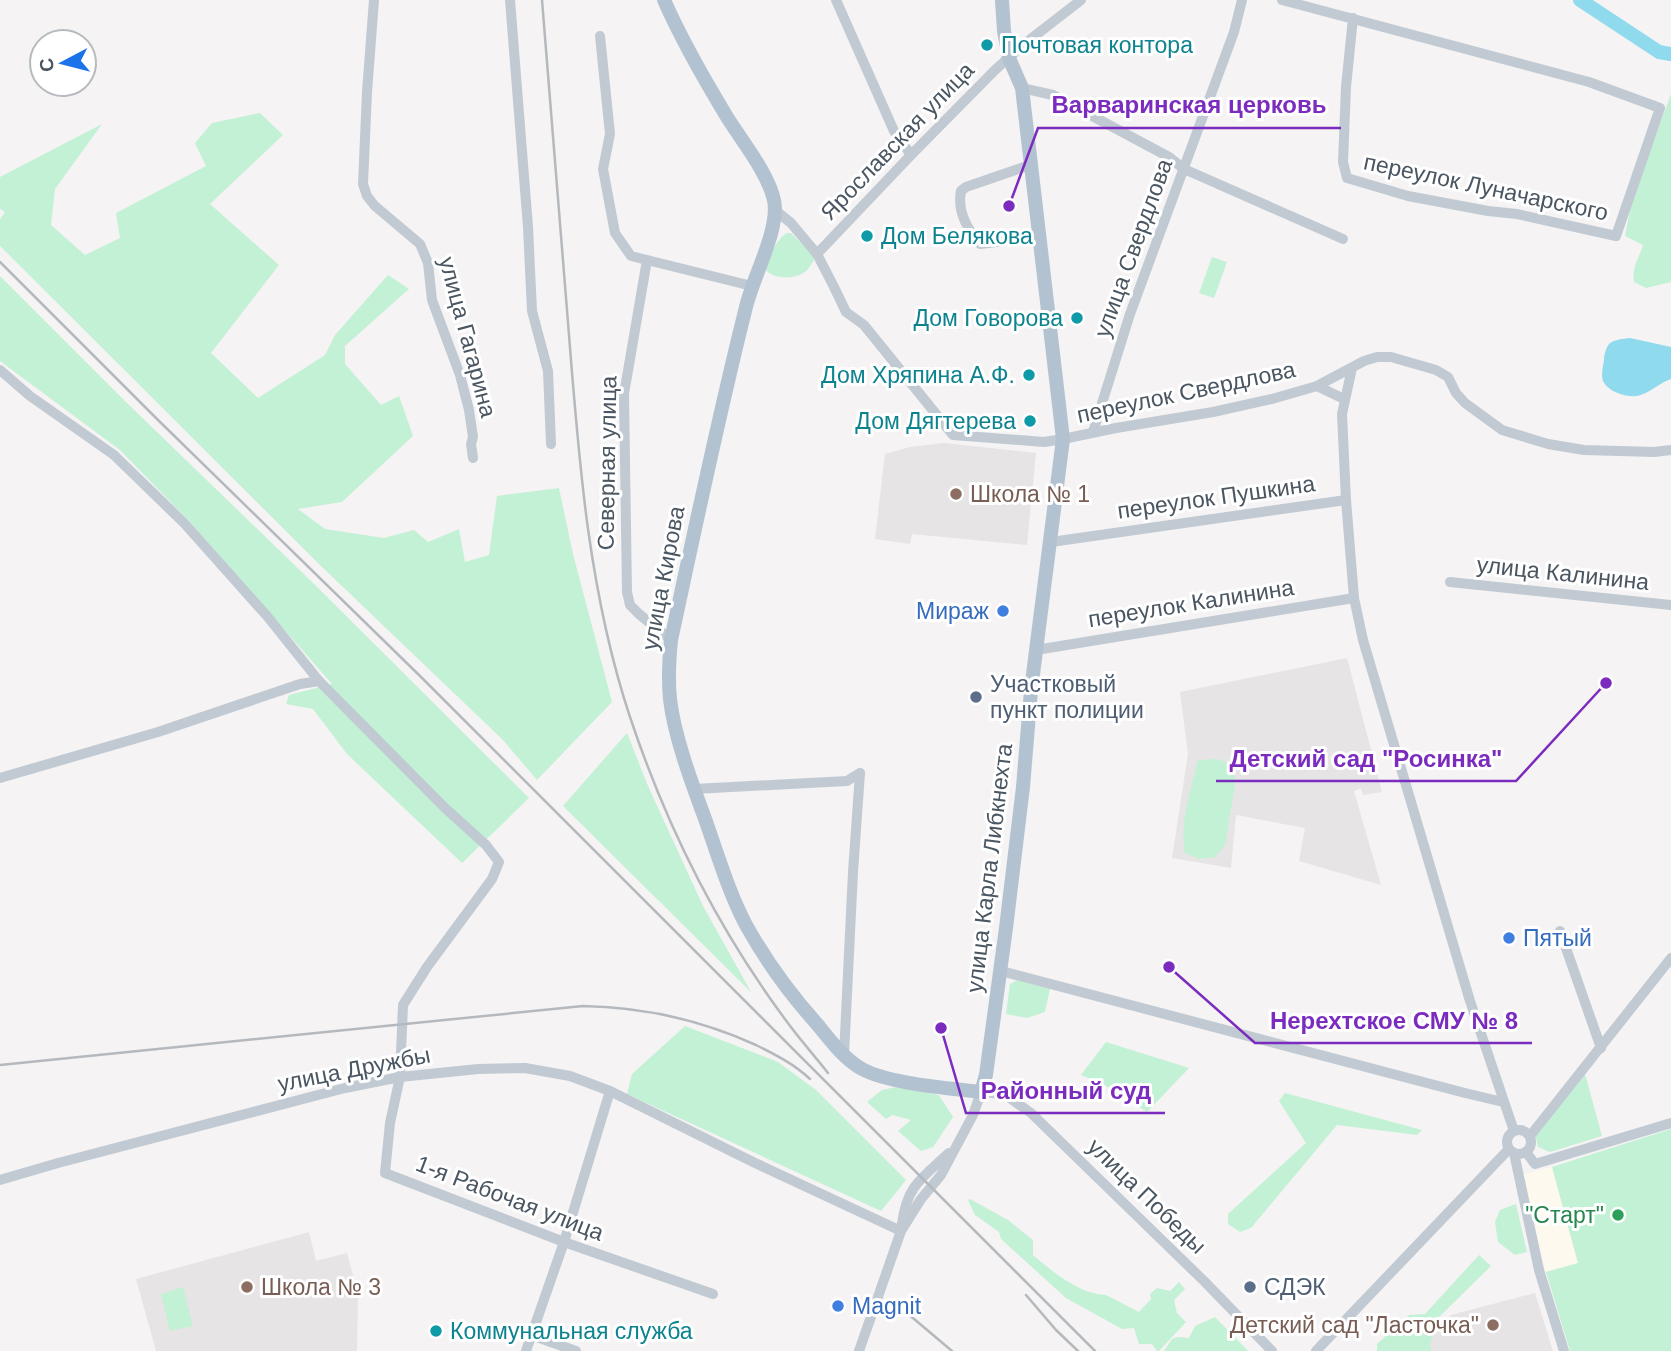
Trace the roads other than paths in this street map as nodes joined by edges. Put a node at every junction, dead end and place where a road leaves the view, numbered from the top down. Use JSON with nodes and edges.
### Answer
{"nodes":[{"id":1,"x":374,"y":0,"type":"edge"},
{"id":2,"x":509,"y":0,"type":"edge"},
{"id":3,"x":664,"y":0,"type":"edge"},
{"id":4,"x":836,"y":0,"type":"edge"},
{"id":5,"x":1002,"y":0,"type":"edge"},
{"id":6,"x":1081,"y":0,"type":"edge"},
{"id":7,"x":1242,"y":0,"type":"edge"},
{"id":8,"x":1282,"y":0,"type":"edge"},
{"id":9,"x":1353,"y":18,"type":"junction"},
{"id":10,"x":600,"y":36,"type":"dead end"},
{"id":11,"x":1009,"y":58,"type":"junction"},
{"id":12,"x":1021,"y":88,"type":"junction"},
{"id":13,"x":911,"y":155,"type":"junction"},
{"id":14,"x":1030,"y":166,"type":"junction"},
{"id":15,"x":1184,"y":169,"type":"junction"},
{"id":16,"x":775,"y":210,"type":"junction"},
{"id":17,"x":1039,"y":237,"type":"junction"},
{"id":18,"x":1343,"y":239,"type":"dead end"},
{"id":19,"x":817,"y":254,"type":"junction"},
{"id":20,"x":647,"y":260,"type":"junction"},
{"id":21,"x":752,"y":286,"type":"junction"},
{"id":22,"x":1352,"y":368,"type":"junction"},
{"id":23,"x":0,"y":370,"type":"edge"},
{"id":24,"x":1317,"y":386,"type":"junction"},
{"id":25,"x":1344,"y":399,"type":"junction"},
{"id":26,"x":1093,"y":432,"type":"junction"},
{"id":27,"x":1063,"y":439,"type":"junction"},
{"id":28,"x":551,"y":444,"type":"dead end"},
{"id":29,"x":1671,"y":450,"type":"edge"},
{"id":30,"x":473,"y":458,"type":"dead end"},
{"id":31,"x":1346,"y":500,"type":"junction"},
{"id":32,"x":1051,"y":542,"type":"junction"},
{"id":33,"x":1450,"y":582,"type":"dead end"},
{"id":34,"x":1354,"y":598,"type":"junction"},
{"id":35,"x":1671,"y":605,"type":"edge"},
{"id":36,"x":671,"y":640,"type":"junction"},
{"id":37,"x":1036,"y":650,"type":"junction"},
{"id":38,"x":319,"y":681,"type":"junction"},
{"id":39,"x":0,"y":778,"type":"edge"},
{"id":40,"x":694,"y":789,"type":"junction"},
{"id":41,"x":1560,"y":931,"type":"dead end"},
{"id":42,"x":1671,"y":958,"type":"edge"},
{"id":43,"x":1001,"y":971,"type":"junction"},
{"id":44,"x":1601,"y":1048,"type":"junction"},
{"id":45,"x":844,"y":1055,"type":"junction"},
{"id":46,"x":400,"y":1077,"type":"junction"},
{"id":47,"x":610,"y":1091,"type":"junction"},
{"id":48,"x":982,"y":1092,"type":"junction"},
{"id":49,"x":1503,"y":1102,"type":"junction"},
{"id":50,"x":1671,"y":1123,"type":"edge"},
{"id":51,"x":1514,"y":1131,"type":"junction"},
{"id":52,"x":1530,"y":1136,"type":"junction"},
{"id":53,"x":1511,"y":1151,"type":"junction"},
{"id":54,"x":1526,"y":1152,"type":"junction"},
{"id":55,"x":0,"y":1180,"type":"edge"},
{"id":56,"x":901,"y":1231,"type":"junction"},
{"id":57,"x":564,"y":1242,"type":"junction"},
{"id":58,"x":713,"y":1294,"type":"dead end"},
{"id":59,"x":531,"y":1335,"type":"junction"},
{"id":60,"x":526,"y":1351,"type":"edge"},
{"id":61,"x":576,"y":1351,"type":"edge"},
{"id":62,"x":859,"y":1351,"type":"edge"},
{"id":63,"x":1272,"y":1351,"type":"edge"},
{"id":64,"x":1316,"y":1351,"type":"edge"},
{"id":65,"x":1564,"y":1351,"type":"edge"}],
"edges":[{"from":1,"to":30,"type":"street","name":"улица Гагарина"},
{"from":2,"to":28,"type":"street"},
{"from":3,"to":16,"type":"main road"},
{"from":4,"to":13,"type":"street"},
{"from":5,"to":11,"type":"main road","name":"улица Карла Либкнехта"},
{"from":6,"to":11,"type":"street","name":"Ярославская улица"},
{"from":7,"to":15,"type":"street","name":"улица Свердлова"},
{"from":8,"to":9,"type":"street"},
{"from":9,"to":9,"type":"street","name":"переулок Луначарского"},
{"from":10,"to":20,"type":"street"},
{"from":11,"to":12,"type":"main road","name":"улица Карла Либкнехта"},
{"from":11,"to":13,"type":"street","name":"Ярославская улица"},
{"from":12,"to":14,"type":"main road","name":"улица Карла Либкнехта"},
{"from":12,"to":15,"type":"street"},
{"from":13,"to":19,"type":"street","name":"Ярославская улица"},
{"from":14,"to":17,"type":"main road","name":"улица Карла Либкнехта"},
{"from":14,"to":17,"type":"street"},
{"from":15,"to":18,"type":"street"},
{"from":15,"to":26,"type":"street","name":"улица Свердлова"},
{"from":16,"to":19,"type":"street","name":"переулок Свердлова"},
{"from":16,"to":21,"type":"main road","name":"улица Кирова"},
{"from":17,"to":27,"type":"main road","name":"улица Карла Либкнехта"},
{"from":19,"to":27,"type":"street","name":"переулок Свердлова"},
{"from":20,"to":21,"type":"street"},
{"from":20,"to":36,"type":"street","name":"Северная улица"},
{"from":21,"to":36,"type":"main road","name":"улица Кирова"},
{"from":22,"to":24,"type":"street","name":"переулок Свердлова"},
{"from":22,"to":25,"type":"street"},
{"from":22,"to":29,"type":"street","name":"переулок Свердлова"},
{"from":23,"to":38,"type":"street"},
{"from":24,"to":25,"type":"street"},
{"from":24,"to":26,"type":"street","name":"переулок Свердлова"},
{"from":25,"to":31,"type":"street"},
{"from":26,"to":27,"type":"street","name":"переулок Свердлова"},
{"from":27,"to":32,"type":"main road","name":"улица Карла Либкнехта"},
{"from":31,"to":32,"type":"street","name":"переулок Пушкина"},
{"from":31,"to":34,"type":"street"},
{"from":32,"to":37,"type":"main road","name":"улица Карла Либкнехта"},
{"from":33,"to":35,"type":"street","name":"улица Калинина"},
{"from":34,"to":37,"type":"street","name":"переулок Калинина"},
{"from":34,"to":49,"type":"street"},
{"from":36,"to":40,"type":"main road","name":"улица Кирова"},
{"from":37,"to":43,"type":"main road","name":"улица Карла Либкнехта"},
{"from":38,"to":39,"type":"street"},
{"from":38,"to":46,"type":"street"},
{"from":40,"to":45,"type":"main road","name":"улица Кирова"},
{"from":40,"to":45,"type":"street"},
{"from":41,"to":44,"type":"street"},
{"from":42,"to":44,"type":"street"},
{"from":43,"to":48,"type":"main road","name":"улица Карла Либкнехта"},
{"from":43,"to":49,"type":"street"},
{"from":44,"to":52,"type":"street"},
{"from":45,"to":48,"type":"main road","name":"улица Кирова"},
{"from":46,"to":47,"type":"street","name":"улица Дружбы"},
{"from":46,"to":55,"type":"street","name":"улица Дружбы"},
{"from":46,"to":57,"type":"street","name":"1-я Рабочая улица"},
{"from":47,"to":56,"type":"street","name":"улица Дружбы"},
{"from":47,"to":57,"type":"street"},
{"from":48,"to":56,"type":"street"},
{"from":48,"to":63,"type":"street","name":"улица Победы"},
{"from":49,"to":51,"type":"street"},
{"from":50,"to":54,"type":"street"},
{"from":51,"to":52,"type":"street"},
{"from":51,"to":53,"type":"street"},
{"from":52,"to":54,"type":"street"},
{"from":53,"to":54,"type":"street"},
{"from":53,"to":64,"type":"street"},
{"from":53,"to":65,"type":"street"},
{"from":56,"to":62,"type":"street"},
{"from":57,"to":58,"type":"street","name":"1-я Рабочая улица"},
{"from":57,"to":59,"type":"street"},
{"from":59,"to":60,"type":"street"},
{"from":59,"to":61,"type":"street"}]}
